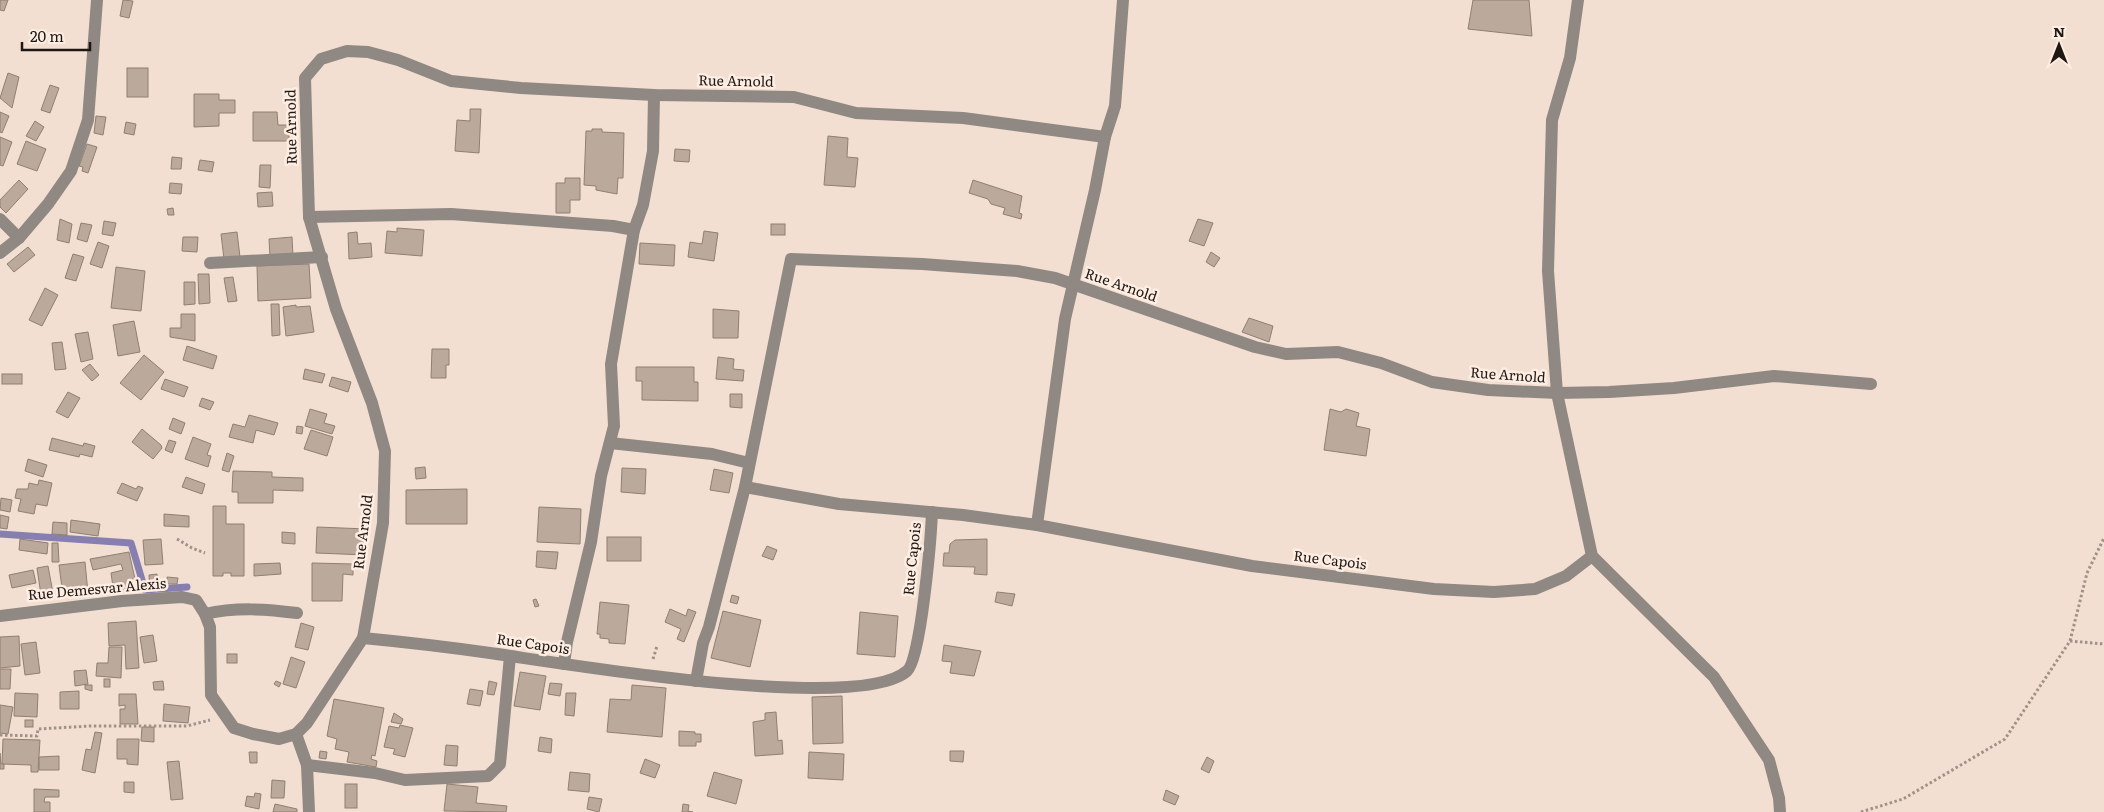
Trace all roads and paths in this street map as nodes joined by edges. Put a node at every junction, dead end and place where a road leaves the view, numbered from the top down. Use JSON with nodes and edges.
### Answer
{"nodes":[{"id":1,"x":97,"y":0,"type":"edge"},
{"id":2,"x":1123,"y":0,"type":"edge"},
{"id":3,"x":1578,"y":0,"type":"edge"},
{"id":4,"x":654,"y":95,"type":"junction"},
{"id":5,"x":1105,"y":137,"type":"junction"},
{"id":6,"x":309,"y":217,"type":"junction"},
{"id":7,"x":0,"y":219,"type":"edge"},
{"id":8,"x":634,"y":230,"type":"junction"},
{"id":9,"x":19,"y":238,"type":"junction"},
{"id":10,"x":0,"y":253,"type":"edge"},
{"id":11,"x":322,"y":257,"type":"junction"},
{"id":12,"x":210,"y":263,"type":"dead end"},
{"id":13,"x":1072,"y":284,"type":"junction"},
{"id":14,"x":1871,"y":384,"type":"dead end"},
{"id":15,"x":1557,"y":393,"type":"junction"},
{"id":16,"x":610,"y":443,"type":"junction"},
{"id":17,"x":749,"y":463,"type":"junction"},
{"id":18,"x":745,"y":487,"type":"junction"},
{"id":19,"x":932,"y":512,"type":"junction"},
{"id":20,"x":1037,"y":525,"type":"junction"},
{"id":21,"x":2104,"y":538,"type":"edge"},
{"id":22,"x":177,"y":539,"type":"dead end"},
{"id":23,"x":205,"y":553,"type":"dead end"},
{"id":24,"x":1592,"y":556,"type":"junction"},
{"id":25,"x":297,"y":613,"type":"dead end"},
{"id":26,"x":206,"y":614,"type":"junction"},
{"id":27,"x":0,"y":616,"type":"edge"},
{"id":28,"x":363,"y":638,"type":"junction"},
{"id":29,"x":2070,"y":641,"type":"junction"},
{"id":30,"x":2104,"y":644,"type":"edge"},
{"id":31,"x":657,"y":646,"type":"dead end"},
{"id":32,"x":655,"y":650,"type":"dead end"},
{"id":33,"x":510,"y":656,"type":"junction"},
{"id":34,"x":564,"y":664,"type":"junction"},
{"id":35,"x":696,"y":681,"type":"junction"},
{"id":36,"x":227,"y":716,"type":"junction"},
{"id":37,"x":296,"y":734,"type":"junction"},
{"id":38,"x":0,"y":735,"type":"edge"},
{"id":39,"x":306,"y":765,"type":"junction"},
{"id":40,"x":309,"y":812,"type":"edge"},
{"id":41,"x":1780,"y":812,"type":"edge"},
{"id":42,"x":1862,"y":812,"type":"edge"}],
"edges":[{"from":1,"to":9,"type":"street"},
{"from":2,"to":5,"type":"street"},
{"from":3,"to":15,"type":"street"},
{"from":4,"to":5,"type":"street","name":"Rue Arnold"},
{"from":4,"to":6,"type":"street","name":"Rue Arnold"},
{"from":4,"to":8,"type":"street"},
{"from":5,"to":13,"type":"street","name":"Rue Arnold"},
{"from":6,"to":8,"type":"street"},
{"from":6,"to":11,"type":"street","name":"Rue Arnold"},
{"from":7,"to":9,"type":"street"},
{"from":8,"to":16,"type":"street"},
{"from":9,"to":10,"type":"street"},
{"from":11,"to":12,"type":"street"},
{"from":11,"to":28,"type":"street","name":"Rue Arnold"},
{"from":13,"to":15,"type":"street","name":"Rue Arnold"},
{"from":13,"to":17,"type":"street"},
{"from":13,"to":20,"type":"street"},
{"from":14,"to":15,"type":"street","name":"Rue Arnold"},
{"from":15,"to":24,"type":"street"},
{"from":16,"to":17,"type":"street"},
{"from":16,"to":34,"type":"street"},
{"from":17,"to":18,"type":"street"},
{"from":18,"to":19,"type":"street"},
{"from":18,"to":35,"type":"street"},
{"from":19,"to":20,"type":"street","name":"Rue Capois"},
{"from":19,"to":35,"type":"street","name":"Rue Capois"},
{"from":20,"to":24,"type":"street","name":"Rue Capois"},
{"from":21,"to":29,"type":"path"},
{"from":22,"to":23,"type":"path"},
{"from":24,"to":41,"type":"street"},
{"from":25,"to":26,"type":"street"},
{"from":26,"to":27,"type":"street","name":"Rue Demesvar Alexis"},
{"from":26,"to":36,"type":"street"},
{"from":28,"to":33,"type":"street","name":"Rue Capois"},
{"from":28,"to":37,"type":"street","name":"Rue Arnold"},
{"from":29,"to":30,"type":"path"},
{"from":29,"to":42,"type":"path"},
{"from":31,"to":32,"type":"path"},
{"from":33,"to":34,"type":"street","name":"Rue Capois"},
{"from":33,"to":39,"type":"street"},
{"from":34,"to":35,"type":"street","name":"Rue Capois"},
{"from":36,"to":37,"type":"street"},
{"from":36,"to":38,"type":"path"},
{"from":37,"to":39,"type":"street"},
{"from":39,"to":40,"type":"street"}]}
